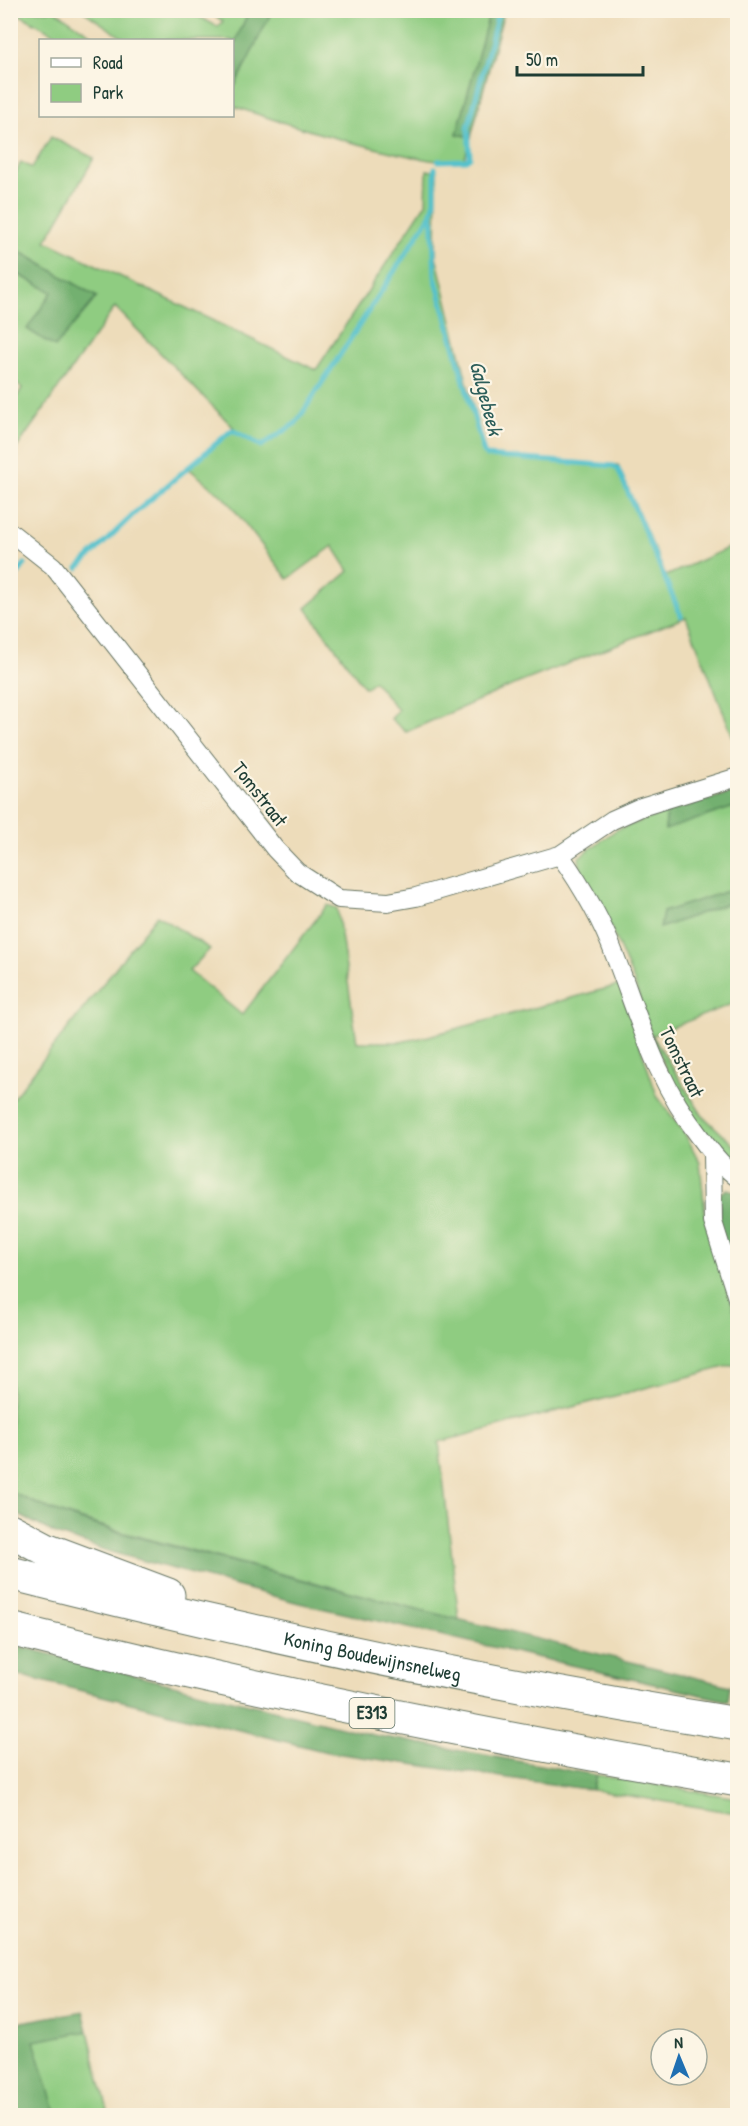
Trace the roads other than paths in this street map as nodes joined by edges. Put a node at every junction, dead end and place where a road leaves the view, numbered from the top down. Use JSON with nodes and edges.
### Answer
{"nodes":[{"id":1,"x":10,"y":532,"type":"edge"},
{"id":2,"x":738,"y":777,"type":"edge"},
{"id":3,"x":560,"y":855,"type":"junction"},
{"id":4,"x":712,"y":1152,"type":"junction"},
{"id":5,"x":738,"y":1178,"type":"edge"},
{"id":6,"x":738,"y":1300,"type":"edge"},
{"id":7,"x":10,"y":1530,"type":"edge"},
{"id":8,"x":10,"y":1572,"type":"edge"},
{"id":9,"x":10,"y":1629,"type":"edge"},
{"id":10,"x":264,"y":1635,"type":"junction"},
{"id":11,"x":738,"y":1724,"type":"edge"},
{"id":12,"x":738,"y":1780,"type":"edge"}],
"edges":[{"from":1,"to":3,"type":"street","name":"Tomstraat"},
{"from":2,"to":3,"type":"street","name":"Tomstraat"},
{"from":3,"to":4,"type":"street","name":"Tomstraat"},
{"from":4,"to":5,"type":"street","name":"Tomstraat"},
{"from":4,"to":6,"type":"street"},
{"from":7,"to":10,"type":"highway"},
{"from":8,"to":10,"type":"highway","name":"Koning Boudewijnsnelweg"},
{"from":9,"to":12,"type":"highway","number":"E313"},
{"from":10,"to":11,"type":"highway","name":"Koning Boudewijnsnelweg"}]}
